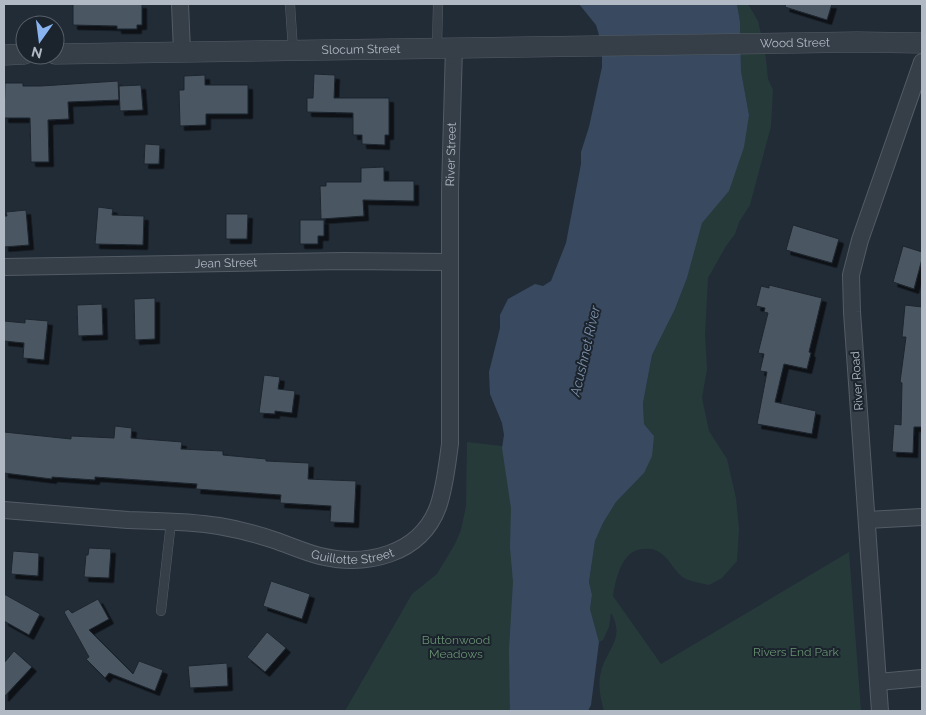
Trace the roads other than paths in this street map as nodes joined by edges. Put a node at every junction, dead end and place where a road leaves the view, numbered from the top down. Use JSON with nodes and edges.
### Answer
{"nodes":[{"id":1,"x":180,"y":4,"type":"edge"},
{"id":2,"x":290,"y":4,"type":"edge"},
{"id":3,"x":438,"y":4,"type":"edge"},
{"id":4,"x":922,"y":43,"type":"edge"},
{"id":5,"x":668,"y":45,"type":"joint"},
{"id":6,"x":446,"y":47,"type":"junction"},
{"id":7,"x":293,"y":50,"type":"junction"},
{"id":8,"x":182,"y":51,"type":"junction"},
{"id":9,"x":65,"y":54,"type":"edge"},
{"id":10,"x":922,"y":62,"type":"edge"},
{"id":11,"x":450,"y":262,"type":"junction"},
{"id":12,"x":4,"y":267,"type":"edge"},
{"id":13,"x":4,"y":510,"type":"edge"},
{"id":14,"x":922,"y":517,"type":"edge"},
{"id":15,"x":867,"y":520,"type":"junction"},
{"id":16,"x":171,"y":522,"type":"junction"},
{"id":17,"x":161,"y":611,"type":"dead end"},
{"id":18,"x":922,"y":678,"type":"edge"},
{"id":19,"x":878,"y":682,"type":"junction"},
{"id":20,"x":880,"y":711,"type":"edge"}],
"edges":[{"from":1,"to":8,"type":"street"},
{"from":2,"to":7,"type":"lane"},
{"from":3,"to":6,"type":"lane"},
{"from":4,"to":5,"type":"street","name":"Wood Street"},
{"from":5,"to":6,"type":"street","name":"Slocum Street"},
{"from":6,"to":7,"type":"street","name":"Slocum Street"},
{"from":6,"to":11,"type":"street","name":"River Street"},
{"from":7,"to":8,"type":"street","name":"Slocum Street"},
{"from":8,"to":9,"type":"street","name":"Slocum Street"},
{"from":10,"to":15,"type":"street","name":"River Road"},
{"from":11,"to":12,"type":"street","name":"Jean Street"},
{"from":11,"to":16,"type":"street","name":"Guillotte Street"},
{"from":13,"to":16,"type":"street","name":"Guillotte Street"},
{"from":14,"to":15,"type":"street"},
{"from":15,"to":19,"type":"street","name":"River Road"},
{"from":16,"to":17,"type":"lane"},
{"from":18,"to":19,"type":"street"},
{"from":19,"to":20,"type":"street","name":"River Road"}]}
